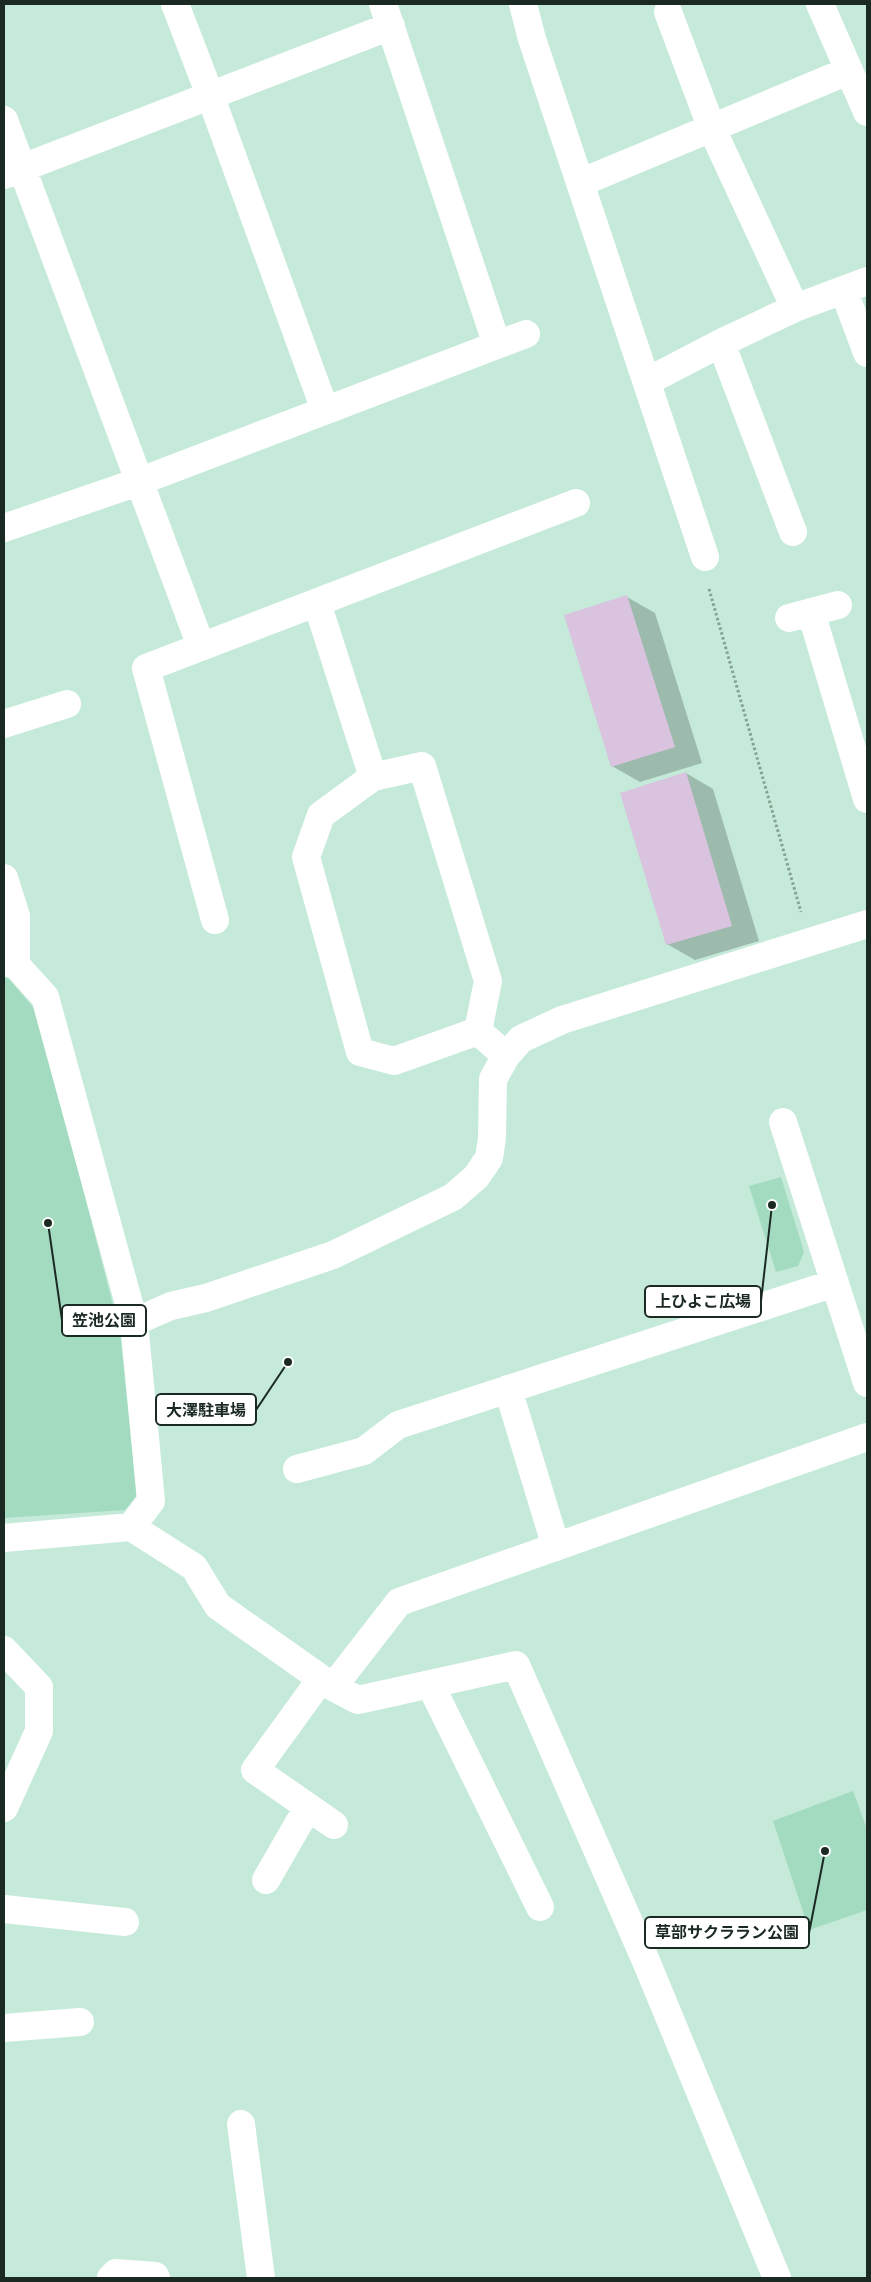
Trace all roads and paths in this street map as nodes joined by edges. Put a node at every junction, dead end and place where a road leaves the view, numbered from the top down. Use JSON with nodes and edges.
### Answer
{"nodes":[{"id":1,"x":175,"y":4,"type":"edge"},
{"id":2,"x":523,"y":4,"type":"edge"},
{"id":3,"x":820,"y":4,"type":"edge"},
{"id":4,"x":668,"y":12,"type":"dead end"},
{"id":5,"x":387,"y":15,"type":"edge"},
{"id":6,"x":856,"y":75,"type":"edge"},
{"id":7,"x":210,"y":95,"type":"junction"},
{"id":8,"x":867,"y":112,"type":"edge"},
{"id":9,"x":4,"y":120,"type":"edge"},
{"id":10,"x":712,"y":129,"type":"junction"},
{"id":11,"x":12,"y":172,"type":"edge"},
{"id":12,"x":580,"y":183,"type":"junction"},
{"id":13,"x":856,"y":286,"type":"edge"},
{"id":14,"x":795,"y":308,"type":"junction"},
{"id":15,"x":526,"y":334,"type":"dead end"},
{"id":16,"x":721,"y":343,"type":"junction"},
{"id":17,"x":497,"y":344,"type":"junction"},
{"id":18,"x":867,"y":353,"type":"edge"},
{"id":19,"x":648,"y":381,"type":"junction"},
{"id":20,"x":325,"y":410,"type":"junction"},
{"id":21,"x":138,"y":482,"type":"junction"},
{"id":22,"x":576,"y":504,"type":"dead end"},
{"id":23,"x":4,"y":528,"type":"edge"},
{"id":24,"x":793,"y":532,"type":"dead end"},
{"id":25,"x":705,"y":557,"type":"joint"},
{"id":26,"x":317,"y":603,"type":"junction"},
{"id":27,"x":838,"y":605,"type":"dead end"},
{"id":28,"x":200,"y":646,"type":"junction"},
{"id":29,"x":66,"y":704,"type":"dead end"},
{"id":30,"x":4,"y":724,"type":"edge"},
{"id":31,"x":373,"y":777,"type":"junction"},
{"id":32,"x":867,"y":799,"type":"edge"},
{"id":33,"x":4,"y":878,"type":"edge"},
{"id":34,"x":215,"y":920,"type":"dead end"},
{"id":35,"x":867,"y":924,"type":"edge"},
{"id":36,"x":815,"y":940,"type":"junction"},
{"id":37,"x":10,"y":964,"type":"edge"},
{"id":38,"x":478,"y":1031,"type":"junction"},
{"id":39,"x":506,"y":1056,"type":"junction"},
{"id":40,"x":784,"y":1122,"type":"dead end"},
{"id":41,"x":835,"y":1283,"type":"junction"},
{"id":42,"x":134,"y":1322,"type":"junction"},
{"id":43,"x":867,"y":1383,"type":"edge"},
{"id":44,"x":508,"y":1389,"type":"junction"},
{"id":45,"x":867,"y":1438,"type":"edge"},
{"id":46,"x":297,"y":1469,"type":"dead end"},
{"id":47,"x":131,"y":1527,"type":"junction"},
{"id":48,"x":4,"y":1538,"type":"edge"},
{"id":49,"x":556,"y":1547,"type":"junction"},
{"id":50,"x":4,"y":1650,"type":"edge"},
{"id":51,"x":327,"y":1683,"type":"junction"},
{"id":52,"x":430,"y":1684,"type":"junction"},
{"id":53,"x":308,"y":1807,"type":"junction"},
{"id":54,"x":4,"y":1808,"type":"edge"},
{"id":55,"x":334,"y":1825,"type":"dead end"},
{"id":56,"x":266,"y":1880,"type":"dead end"},
{"id":57,"x":540,"y":1907,"type":"dead end"},
{"id":58,"x":4,"y":1909,"type":"edge"},
{"id":59,"x":125,"y":1922,"type":"dead end"},
{"id":60,"x":80,"y":2022,"type":"dead end"},
{"id":61,"x":4,"y":2028,"type":"edge"},
{"id":62,"x":241,"y":2124,"type":"dead end"},
{"id":63,"x":111,"y":2278,"type":"edge"},
{"id":64,"x":156,"y":2278,"type":"edge"},
{"id":65,"x":261,"y":2278,"type":"edge"},
{"id":66,"x":777,"y":2278,"type":"edge"}],
"edges":[{"from":1,"to":7,"type":"street"},
{"from":2,"to":12,"type":"street"},
{"from":3,"to":6,"type":"street"},
{"from":4,"to":10,"type":"street"},
{"from":5,"to":7,"type":"street"},
{"from":5,"to":17,"type":"street"},
{"from":6,"to":8,"type":"street"},
{"from":6,"to":10,"type":"street"},
{"from":7,"to":11,"type":"street"},
{"from":7,"to":20,"type":"street"},
{"from":9,"to":11,"type":"street"},
{"from":10,"to":12,"type":"street"},
{"from":10,"to":14,"type":"street"},
{"from":11,"to":21,"type":"street"},
{"from":12,"to":19,"type":"street"},
{"from":13,"to":14,"type":"street"},
{"from":13,"to":18,"type":"street"},
{"from":14,"to":16,"type":"street"},
{"from":15,"to":17,"type":"street"},
{"from":16,"to":19,"type":"street"},
{"from":16,"to":24,"type":"street"},
{"from":17,"to":20,"type":"street"},
{"from":19,"to":25,"type":"street"},
{"from":20,"to":21,"type":"street"},
{"from":21,"to":23,"type":"street"},
{"from":21,"to":28,"type":"street"},
{"from":22,"to":26,"type":"street"},
{"from":25,"to":36,"type":"path"},
{"from":26,"to":28,"type":"street"},
{"from":26,"to":31,"type":"street"},
{"from":27,"to":32,"type":"street"},
{"from":28,"to":34,"type":"street"},
{"from":29,"to":30,"type":"street"},
{"from":31,"to":38,"type":"street"},
{"from":31,"to":38,"type":"street"},
{"from":33,"to":37,"type":"street"},
{"from":35,"to":36,"type":"street"},
{"from":36,"to":39,"type":"street"},
{"from":37,"to":42,"type":"street"},
{"from":38,"to":39,"type":"street"},
{"from":39,"to":42,"type":"street"},
{"from":40,"to":41,"type":"street"},
{"from":41,"to":43,"type":"street"},
{"from":41,"to":44,"type":"street"},
{"from":42,"to":47,"type":"street"},
{"from":44,"to":46,"type":"street"},
{"from":44,"to":49,"type":"street"},
{"from":45,"to":49,"type":"street"},
{"from":47,"to":48,"type":"street"},
{"from":47,"to":51,"type":"street"},
{"from":49,"to":51,"type":"street"},
{"from":50,"to":54,"type":"street"},
{"from":51,"to":52,"type":"street"},
{"from":51,"to":53,"type":"street"},
{"from":52,"to":57,"type":"street"},
{"from":52,"to":66,"type":"street"},
{"from":53,"to":55,"type":"street"},
{"from":53,"to":56,"type":"street"},
{"from":58,"to":59,"type":"street"},
{"from":60,"to":61,"type":"street"},
{"from":62,"to":65,"type":"street"},
{"from":63,"to":64,"type":"street"}]}
